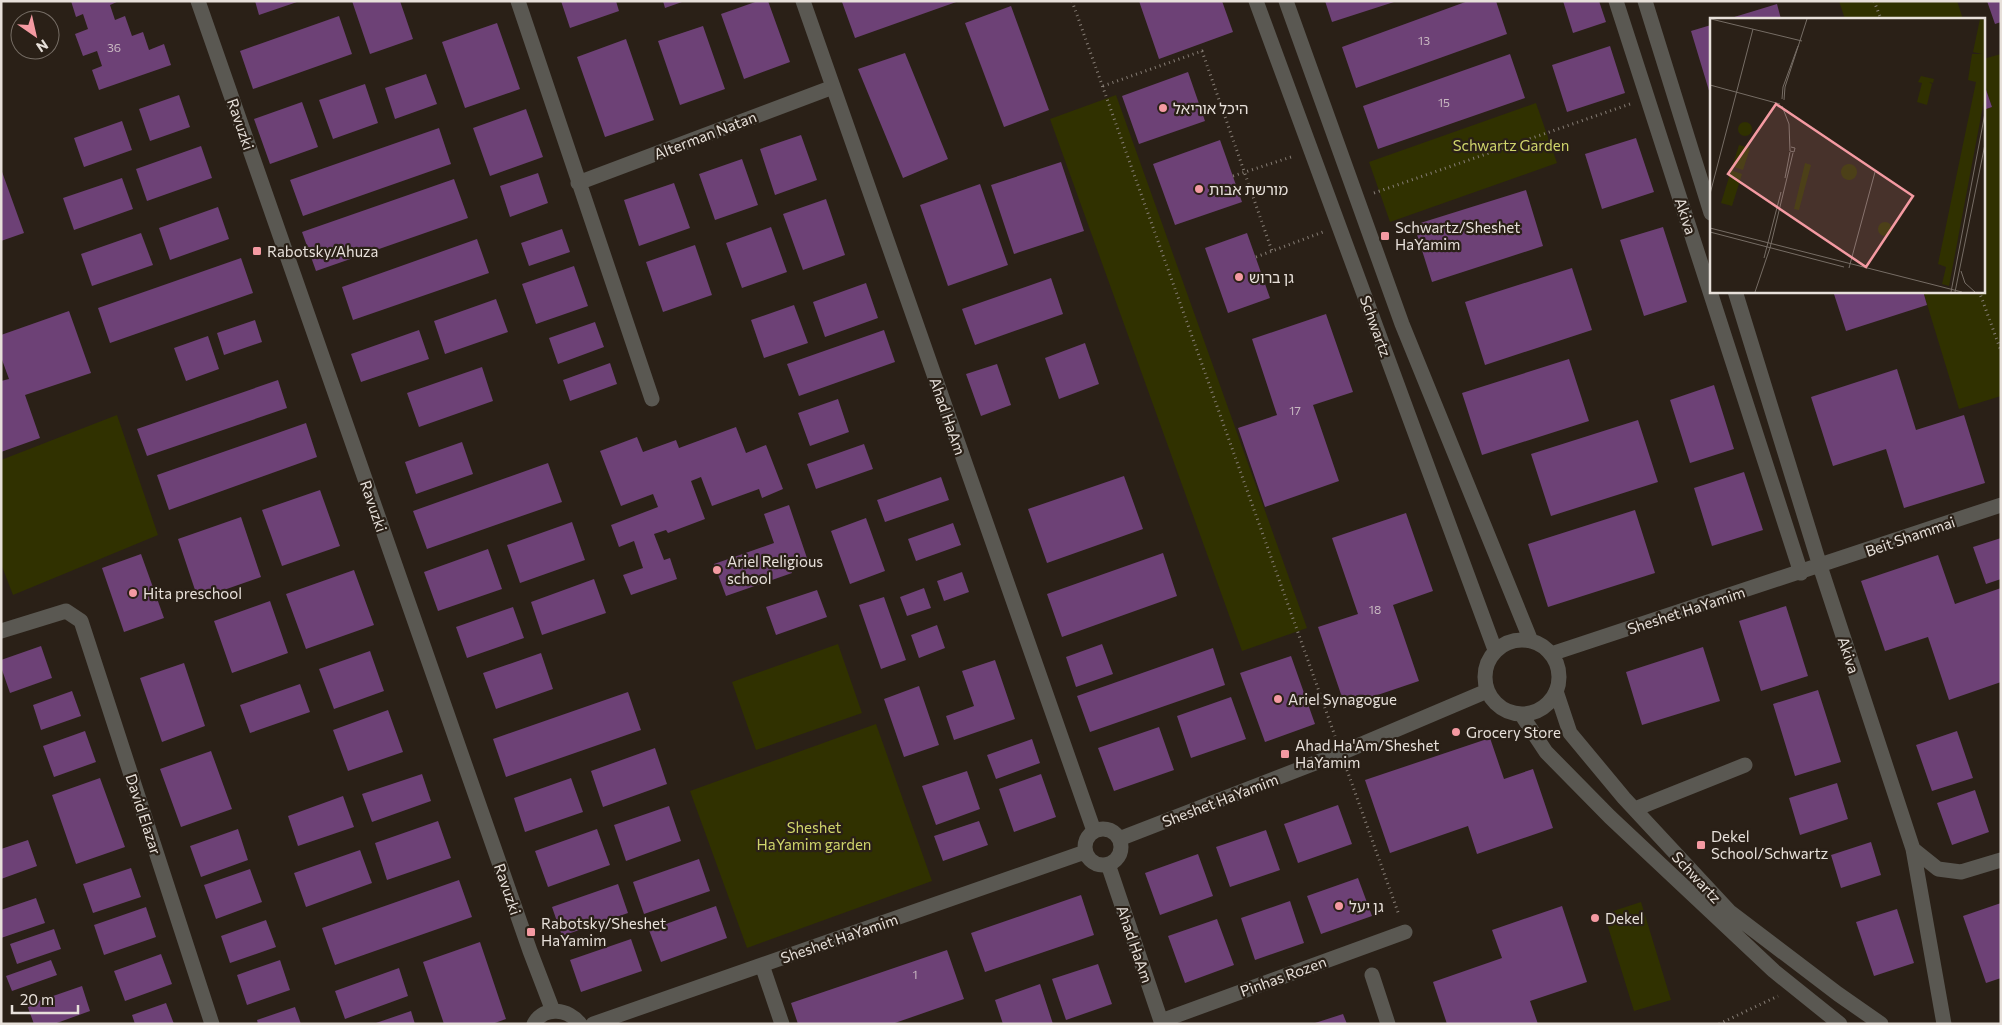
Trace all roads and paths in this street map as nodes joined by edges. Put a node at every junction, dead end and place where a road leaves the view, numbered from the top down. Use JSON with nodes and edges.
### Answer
{"nodes":[{"id":1,"x":198,"y":1,"type":"edge"},
{"id":2,"x":518,"y":1,"type":"edge"},
{"id":3,"x":803,"y":1,"type":"edge"},
{"id":4,"x":1072,"y":1,"type":"edge"},
{"id":5,"x":1256,"y":1,"type":"edge"},
{"id":6,"x":1286,"y":1,"type":"edge"},
{"id":7,"x":1616,"y":1,"type":"edge"},
{"id":8,"x":1645,"y":1,"type":"edge"},
{"id":9,"x":1874,"y":1,"type":"edge"},
{"id":10,"x":1880,"y":18,"type":"edge"},
{"id":11,"x":1103,"y":86,"type":"junction"},
{"id":12,"x":833,"y":87,"type":"junction"},
{"id":13,"x":1648,"y":98,"type":"junction"},
{"id":14,"x":1312,"y":151,"type":"junction"},
{"id":15,"x":1245,"y":172,"type":"junction"},
{"id":16,"x":1233,"y":176,"type":"dead end"},
{"id":17,"x":578,"y":183,"type":"junction"},
{"id":18,"x":1708,"y":196,"type":"edge"},
{"id":19,"x":1357,"y":199,"type":"junction"},
{"id":20,"x":1339,"y":225,"type":"junction"},
{"id":21,"x":1272,"y":251,"type":"junction"},
{"id":22,"x":1256,"y":257,"type":"dead end"},
{"id":23,"x":1710,"y":290,"type":"edge"},
{"id":24,"x":1711,"y":292,"type":"edge"},
{"id":25,"x":1735,"y":292,"type":"edge"},
{"id":26,"x":1979,"y":292,"type":"edge"},
{"id":27,"x":2001,"y":351,"type":"edge"},
{"id":28,"x":652,"y":399,"type":"dead end"},
{"id":29,"x":2001,"y":505,"type":"edge"},
{"id":30,"x":1820,"y":566,"type":"junction"},
{"id":31,"x":1801,"y":572,"type":"junction"},
{"id":32,"x":1,"y":631,"type":"edge"},
{"id":33,"x":1531,"y":641,"type":"junction"},
{"id":34,"x":1495,"y":650,"type":"junction"},
{"id":35,"x":1551,"y":654,"type":"junction"},
{"id":36,"x":1487,"y":691,"type":"junction"},
{"id":37,"x":1556,"y":691,"type":"junction"},
{"id":38,"x":1521,"y":714,"type":"junction"},
{"id":39,"x":1341,"y":753,"type":"junction"},
{"id":40,"x":1744,"y":765,"type":"dead end"},
{"id":41,"x":1635,"y":810,"type":"junction"},
{"id":42,"x":1094,"y":831,"type":"junction"},
{"id":43,"x":1119,"y":839,"type":"junction"},
{"id":44,"x":1913,"y":849,"type":"junction"},
{"id":45,"x":1085,"y":852,"type":"junction"},
{"id":46,"x":2001,"y":860,"type":"edge"},
{"id":47,"x":1108,"y":864,"type":"junction"},
{"id":48,"x":1404,"y":932,"type":"joint"},
{"id":49,"x":762,"y":965,"type":"junction"},
{"id":50,"x":1372,"y":975,"type":"dead end"},
{"id":51,"x":1793,"y":988,"type":"junction"},
{"id":52,"x":553,"y":1010,"type":"junction"},
{"id":53,"x":1162,"y":1022,"type":"edge"},
{"id":54,"x":212,"y":1024,"type":"edge"},
{"id":55,"x":534,"y":1024,"type":"edge"},
{"id":56,"x":580,"y":1024,"type":"edge"},
{"id":57,"x":593,"y":1024,"type":"edge"},
{"id":58,"x":782,"y":1024,"type":"edge"},
{"id":59,"x":1388,"y":1024,"type":"edge"},
{"id":60,"x":1719,"y":1024,"type":"edge"},
{"id":61,"x":1840,"y":1024,"type":"edge"},
{"id":62,"x":1881,"y":1024,"type":"edge"},
{"id":63,"x":1944,"y":1024,"type":"edge"}],
"edges":[{"from":1,"to":52,"type":"street","name":"Ravuzki"},
{"from":2,"to":17,"type":"street"},
{"from":3,"to":12,"type":"street","name":"Ahad HaAm"},
{"from":4,"to":11,"type":"path"},
{"from":5,"to":14,"type":"street","name":"Schwartz"},
{"from":6,"to":19,"type":"street","name":"Schwartz"},
{"from":7,"to":13,"type":"street","name":"Akiva"},
{"from":8,"to":18,"type":"street","name":"Akiva"},
{"from":9,"to":10,"type":"path"},
{"from":11,"to":15,"type":"path"},
{"from":11,"to":39,"type":"path"},
{"from":12,"to":17,"type":"street","name":"Alterman Natan"},
{"from":12,"to":42,"type":"street","name":"Ahad HaAm"},
{"from":13,"to":19,"type":"path"},
{"from":13,"to":23,"type":"street","name":"Akiva"},
{"from":14,"to":15,"type":"path"},
{"from":14,"to":20,"type":"street","name":"Schwartz"},
{"from":15,"to":16,"type":"path"},
{"from":15,"to":21,"type":"path"},
{"from":17,"to":28,"type":"street"},
{"from":19,"to":33,"type":"street","name":"Schwartz"},
{"from":20,"to":21,"type":"path"},
{"from":20,"to":34,"type":"street","name":"Schwartz"},
{"from":21,"to":22,"type":"path"},
{"from":24,"to":31,"type":"street","name":"Akiva"},
{"from":25,"to":30,"type":"street","name":"Akiva"},
{"from":26,"to":27,"type":"path"},
{"from":29,"to":30,"type":"street","name":"Beit Shammai"},
{"from":30,"to":31,"type":"street","name":"Sheshet HaYamim"},
{"from":30,"to":44,"type":"street","name":"Akiva"},
{"from":31,"to":35,"type":"street","name":"Sheshet HaYamim"},
{"from":32,"to":54,"type":"street","name":"David Elazar"},
{"from":33,"to":34,"type":"street"},
{"from":33,"to":35,"type":"street"},
{"from":34,"to":36,"type":"street"},
{"from":35,"to":37,"type":"street"},
{"from":36,"to":38,"type":"street"},
{"from":36,"to":39,"type":"street","name":"Sheshet HaYamim"},
{"from":37,"to":38,"type":"street"},
{"from":37,"to":41,"type":"street","name":"Schwartz"},
{"from":38,"to":51,"type":"street","name":"Schwartz"},
{"from":39,"to":43,"type":"street","name":"Sheshet HaYamim"},
{"from":39,"to":48,"type":"path"},
{"from":40,"to":41,"type":"street"},
{"from":41,"to":62,"type":"street","name":"Schwartz"},
{"from":42,"to":43,"type":"street"},
{"from":42,"to":45,"type":"street"},
{"from":43,"to":47,"type":"street"},
{"from":44,"to":46,"type":"street"},
{"from":44,"to":63,"type":"street","name":"Akiva"},
{"from":45,"to":47,"type":"street"},
{"from":45,"to":49,"type":"street","name":"Sheshet HaYamim"},
{"from":47,"to":53,"type":"street","name":"Ahad HaAm"},
{"from":48,"to":53,"type":"street","name":"Pinhas Rozen"},
{"from":49,"to":57,"type":"street","name":"Sheshet HaYamim"},
{"from":49,"to":58,"type":"street"},
{"from":50,"to":59,"type":"street"},
{"from":51,"to":60,"type":"path"},
{"from":51,"to":61,"type":"street","name":"Schwartz"},
{"from":52,"to":55,"type":"street"},
{"from":52,"to":56,"type":"street"}]}
